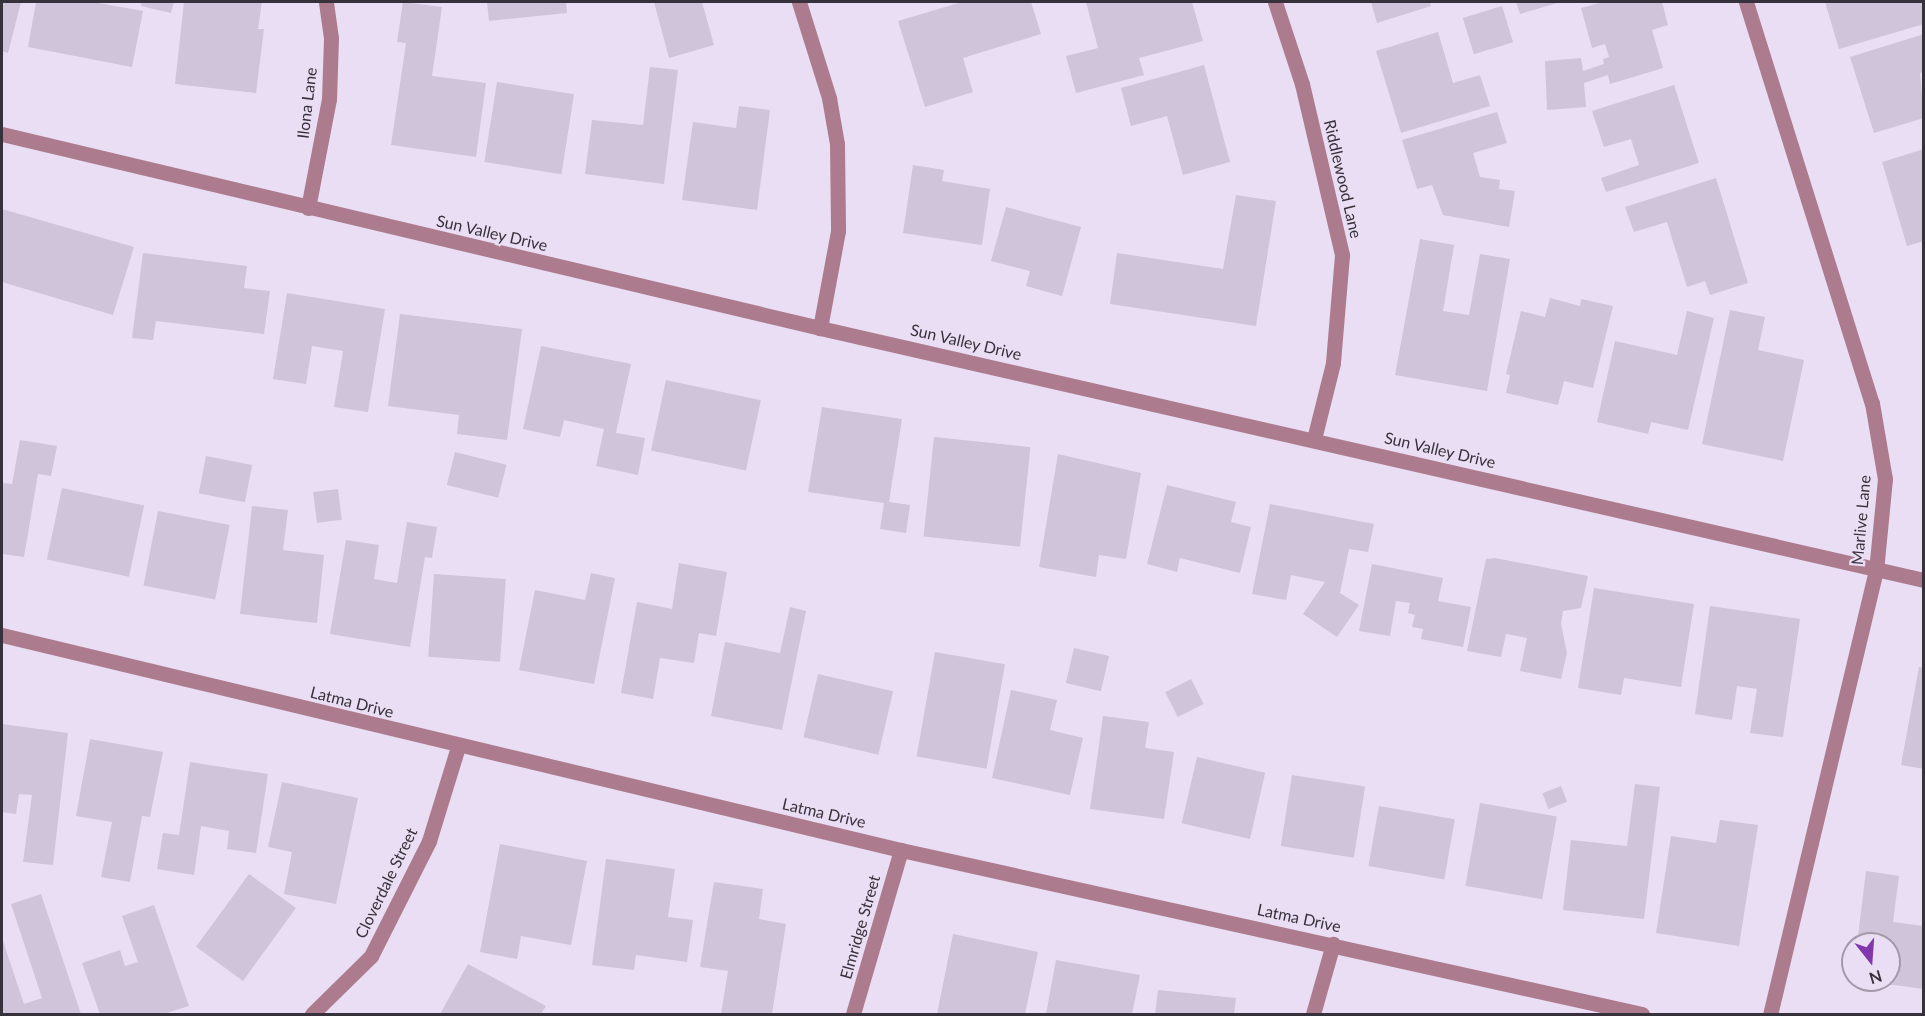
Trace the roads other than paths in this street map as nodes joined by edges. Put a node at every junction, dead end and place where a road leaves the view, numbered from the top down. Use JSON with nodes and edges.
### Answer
{"nodes":[{"id":1,"x":326,"y":2,"type":"edge"},
{"id":2,"x":799,"y":2,"type":"edge"},
{"id":3,"x":1275,"y":2,"type":"edge"},
{"id":4,"x":1746,"y":2,"type":"edge"},
{"id":5,"x":2,"y":134,"type":"edge"},
{"id":6,"x":308,"y":208,"type":"junction"},
{"id":7,"x":820,"y":328,"type":"junction"},
{"id":8,"x":1314,"y":439,"type":"junction"},
{"id":9,"x":1876,"y":570,"type":"junction"},
{"id":10,"x":1923,"y":580,"type":"edge"},
{"id":11,"x":2,"y":635,"type":"edge"},
{"id":12,"x":458,"y":747,"type":"junction"},
{"id":13,"x":901,"y":850,"type":"junction"},
{"id":14,"x":1333,"y":944,"type":"junction"},
{"id":15,"x":312,"y":1014,"type":"edge"},
{"id":16,"x":853,"y":1014,"type":"edge"},
{"id":17,"x":1313,"y":1014,"type":"edge"},
{"id":18,"x":1642,"y":1014,"type":"edge"},
{"id":19,"x":1770,"y":1014,"type":"edge"}],
"edges":[{"from":1,"to":6,"type":"street","name":"Ilona Lane"},
{"from":2,"to":7,"type":"street"},
{"from":3,"to":8,"type":"street","name":"Riddlewood Lane"},
{"from":4,"to":9,"type":"street","name":"Marlive Lane"},
{"from":5,"to":6,"type":"street","name":"Sun Valley Drive"},
{"from":6,"to":7,"type":"street","name":"Sun Valley Drive"},
{"from":7,"to":8,"type":"street","name":"Sun Valley Drive"},
{"from":8,"to":9,"type":"street","name":"Sun Valley Drive"},
{"from":9,"to":10,"type":"street","name":"Sun Valley Drive"},
{"from":9,"to":19,"type":"street","name":"Marlive Lane"},
{"from":11,"to":12,"type":"street","name":"Latma Drive"},
{"from":12,"to":13,"type":"street","name":"Latma Drive"},
{"from":12,"to":15,"type":"street","name":"Cloverdale Street"},
{"from":13,"to":14,"type":"street","name":"Latma Drive"},
{"from":13,"to":16,"type":"street","name":"Elmridge Street"},
{"from":14,"to":17,"type":"street"},
{"from":14,"to":18,"type":"street","name":"Latma Drive"}]}
